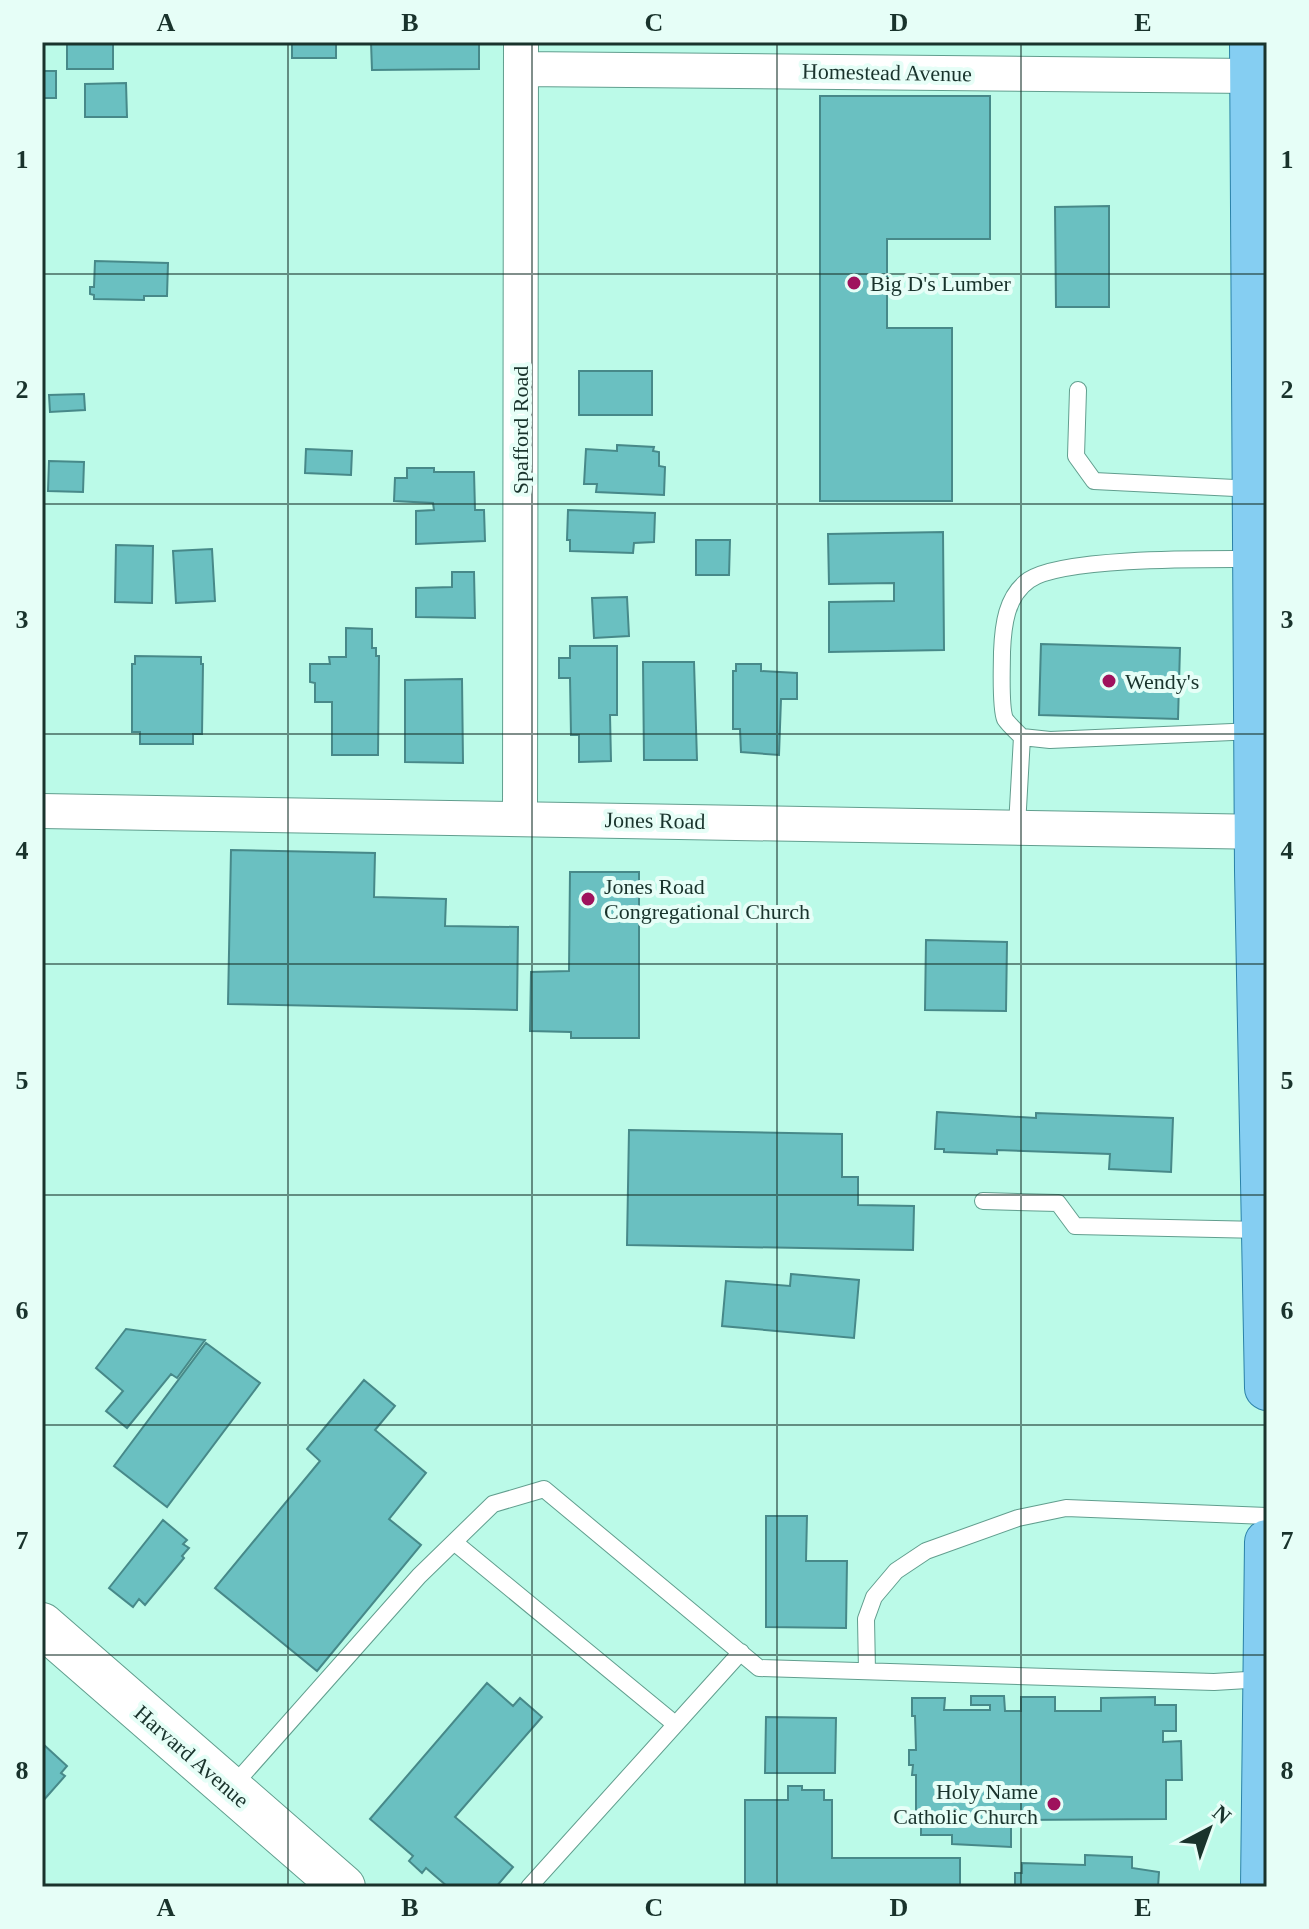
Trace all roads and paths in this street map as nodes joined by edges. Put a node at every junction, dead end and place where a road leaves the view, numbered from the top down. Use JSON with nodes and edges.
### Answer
{"nodes":[{"id":1,"x":521,"y":56,"type":"edge"},
{"id":2,"x":1252,"y":59,"type":"edge"},
{"id":3,"x":1260,"y":199,"type":"edge"},
{"id":4,"x":1078,"y":390,"type":"dead end"},
{"id":5,"x":1261,"y":489,"type":"edge"},
{"id":6,"x":1255,"y":559,"type":"junction"},
{"id":7,"x":1257,"y":731,"type":"junction"},
{"id":8,"x":1022,"y":737,"type":"junction"},
{"id":9,"x":42,"y":811,"type":"edge"},
{"id":10,"x":520,"y":818,"type":"junction"},
{"id":11,"x":1017,"y":826,"type":"junction"},
{"id":12,"x":1262,"y":831,"type":"edge"},
{"id":13,"x":983,"y":1201,"type":"dead end"},
{"id":14,"x":1264,"y":1230,"type":"junction"},
{"id":15,"x":1266,"y":1304,"type":"edge"},
{"id":16,"x":1267,"y":1388,"type":"edge"},
{"id":17,"x":1267,"y":1516,"type":"edge"},
{"id":18,"x":454,"y":1542,"type":"junction"},
{"id":19,"x":1267,"y":1542,"type":"edge"},
{"id":20,"x":42,"y":1625,"type":"edge"},
{"id":21,"x":741,"y":1652,"type":"junction"},
{"id":22,"x":867,"y":1671,"type":"junction"},
{"id":23,"x":1266,"y":1679,"type":"edge"},
{"id":24,"x":675,"y":1724,"type":"junction"},
{"id":25,"x":230,"y":1789,"type":"junction"},
{"id":26,"x":343,"y":1887,"type":"edge"},
{"id":27,"x":529,"y":1887,"type":"edge"},
{"id":28,"x":1263,"y":1887,"type":"edge"}],
"edges":[{"from":1,"to":2,"type":"street","name":"Homestead Avenue"},
{"from":1,"to":10,"type":"street","name":"Spafford Road"},
{"from":2,"to":3,"type":"main road"},
{"from":3,"to":5,"type":"main road"},
{"from":4,"to":5,"type":"lane"},
{"from":5,"to":6,"type":"main road"},
{"from":6,"to":7,"type":"main road"},
{"from":6,"to":8,"type":"lane"},
{"from":7,"to":8,"type":"lane"},
{"from":7,"to":12,"type":"main road"},
{"from":8,"to":11,"type":"lane"},
{"from":9,"to":10,"type":"street","name":"Jones Road"},
{"from":10,"to":11,"type":"street","name":"Jones Road"},
{"from":11,"to":12,"type":"street","name":"Jones Road"},
{"from":12,"to":14,"type":"main road"},
{"from":13,"to":14,"type":"lane"},
{"from":14,"to":15,"type":"main road"},
{"from":15,"to":16,"type":"main road"},
{"from":17,"to":22,"type":"lane"},
{"from":18,"to":21,"type":"lane"},
{"from":18,"to":24,"type":"lane"},
{"from":18,"to":25,"type":"lane"},
{"from":19,"to":23,"type":"main road"},
{"from":20,"to":25,"type":"main road","name":"Harvard Avenue"},
{"from":21,"to":22,"type":"lane"},
{"from":21,"to":24,"type":"lane"},
{"from":22,"to":23,"type":"lane"},
{"from":23,"to":28,"type":"main road"},
{"from":24,"to":27,"type":"lane"},
{"from":25,"to":26,"type":"main road","name":"Harvard Avenue"}]}
